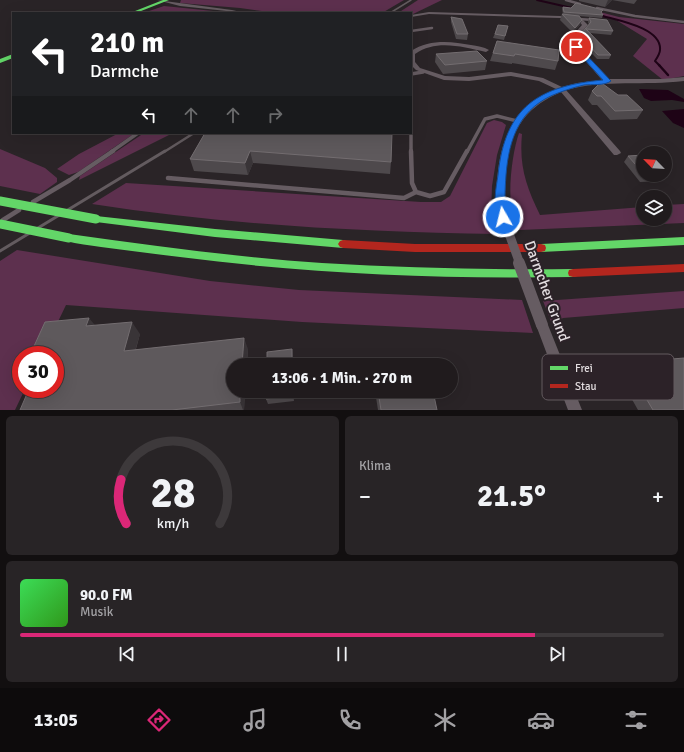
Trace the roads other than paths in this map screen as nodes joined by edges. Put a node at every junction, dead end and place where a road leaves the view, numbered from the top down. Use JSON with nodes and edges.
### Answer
{"nodes":[{"id":1,"x":163,"y":0,"type":"edge"},
{"id":2,"x":566,"y":0,"type":"edge"},
{"id":3,"x":585,"y":5,"type":"edge"},
{"id":4,"x":592,"y":7,"type":"edge"},
{"id":5,"x":134,"y":12,"type":"edge"},
{"id":6,"x":239,"y":12,"type":"edge"},
{"id":7,"x":412,"y":16,"type":"edge"},
{"id":8,"x":579,"y":19,"type":"junction"},
{"id":9,"x":600,"y":20,"type":"edge"},
{"id":10,"x":684,"y":22,"type":"edge"},
{"id":11,"x":432,"y":28,"type":"dead end"},
{"id":12,"x":412,"y":31,"type":"edge"},
{"id":13,"x":486,"y":50,"type":"dead end"},
{"id":14,"x":412,"y":55,"type":"edge"},
{"id":15,"x":12,"y":56,"type":"edge"},
{"id":16,"x":0,"y":61,"type":"edge"},
{"id":17,"x":412,"y":62,"type":"edge"},
{"id":18,"x":424,"y":72,"type":"junction"},
{"id":19,"x":412,"y":74,"type":"edge"},
{"id":20,"x":684,"y":79,"type":"edge"},
{"id":21,"x":607,"y":81,"type":"junction"},
{"id":22,"x":562,"y":89,"type":"junction"},
{"id":23,"x":517,"y":121,"type":"junction"},
{"id":24,"x":137,"y":134,"type":"edge"},
{"id":25,"x":411,"y":134,"type":"edge"},
{"id":26,"x":617,"y":153,"type":"dead end"},
{"id":27,"x":168,"y":178,"type":"dead end"},
{"id":28,"x":416,"y":192,"type":"junction"},
{"id":29,"x":0,"y":201,"type":"edge"},
{"id":30,"x":0,"y":223,"type":"edge"},
{"id":31,"x":0,"y":233,"type":"edge"},
{"id":32,"x":69,"y":238,"type":"junction"},
{"id":33,"x":684,"y":241,"type":"edge"},
{"id":34,"x":684,"y":268,"type":"edge"},
{"id":35,"x":553,"y":354,"type":"edge"},
{"id":36,"x":571,"y":400,"type":"edge"},
{"id":37,"x":575,"y":410,"type":"edge"}],
"edges":[{"from":1,"to":5,"type":"main road"},
{"from":1,"to":6,"type":"street"},
{"from":2,"to":3,"type":"lane"},
{"from":4,"to":10,"type":"lane"},
{"from":7,"to":8,"type":"street"},
{"from":8,"to":9,"type":"lane"},
{"from":8,"to":21,"type":"street"},
{"from":11,"to":12,"type":"lane"},
{"from":13,"to":14,"type":"street"},
{"from":15,"to":16,"type":"main road"},
{"from":17,"to":18,"type":"street"},
{"from":18,"to":19,"type":"lane"},
{"from":18,"to":22,"type":"street"},
{"from":20,"to":21,"type":"street","name":"Darmcher Grund"},
{"from":21,"to":22,"type":"street","name":"Darmcher Grund"},
{"from":22,"to":23,"type":"street","name":"Darmcher Grund"},
{"from":22,"to":26,"type":"street"},
{"from":23,"to":28,"type":"lane"},
{"from":23,"to":35,"type":"street","name":"Darmcher Grund","bridge":true},
{"from":24,"to":30,"type":"lane"},
{"from":25,"to":28,"type":"lane"},
{"from":27,"to":28,"type":"lane"},
{"from":29,"to":33,"type":"main road","bridge":true},
{"from":30,"to":32,"type":"main road","bridge":true},
{"from":31,"to":32,"type":"main road","bridge":true},
{"from":32,"to":34,"type":"main road"},
{"from":36,"to":37,"type":"street","name":"Darmcher Grund","bridge":true}]}
